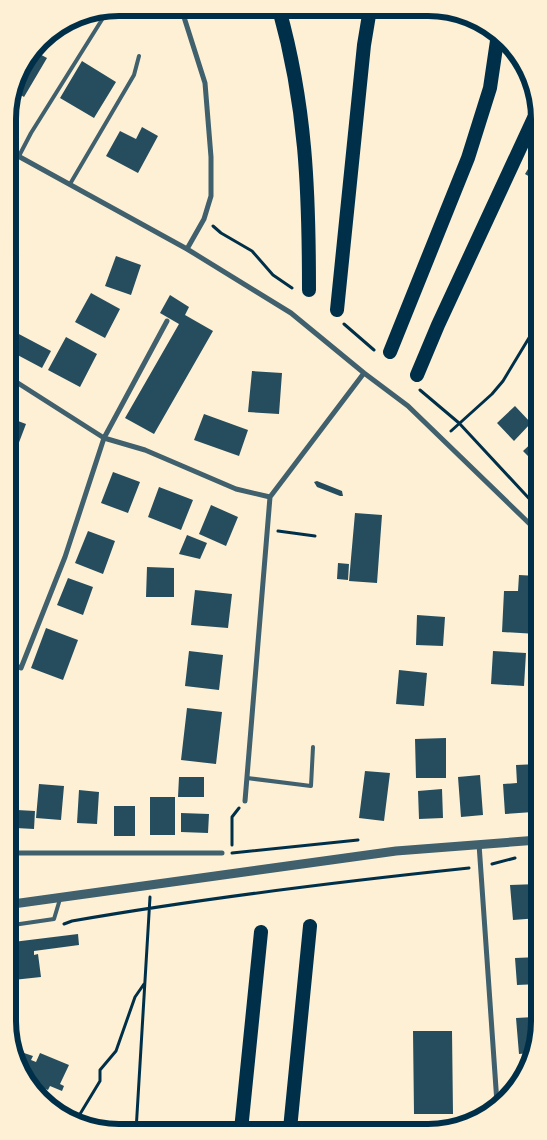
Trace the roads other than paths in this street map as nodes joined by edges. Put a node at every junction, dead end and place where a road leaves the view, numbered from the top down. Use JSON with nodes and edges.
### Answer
{"nodes":[{"id":1,"x":184,"y":16,"type":"edge"},
{"id":2,"x":281,"y":16,"type":"edge"},
{"id":3,"x":369,"y":16,"type":"edge"},
{"id":4,"x":103,"y":17,"type":"edge"},
{"id":5,"x":497,"y":43,"type":"edge"},
{"id":6,"x":140,"y":56,"type":"dead end"},
{"id":7,"x":531,"y":124,"type":"edge"},
{"id":8,"x":16,"y":154,"type":"edge"},
{"id":9,"x":19,"y":156,"type":"junction"},
{"id":10,"x":70,"y":184,"type":"junction"},
{"id":11,"x":187,"y":249,"type":"junction"},
{"id":12,"x":309,"y":290,"type":"dead end"},
{"id":13,"x":337,"y":310,"type":"dead end"},
{"id":14,"x":167,"y":321,"type":"dead end"},
{"id":15,"x":390,"y":352,"type":"dead end"},
{"id":16,"x":364,"y":373,"type":"junction"},
{"id":17,"x":417,"y":375,"type":"dead end"},
{"id":18,"x":16,"y":382,"type":"edge"},
{"id":19,"x":104,"y":438,"type":"junction"},
{"id":20,"x":270,"y":497,"type":"junction"},
{"id":21,"x":531,"y":525,"type":"edge"},
{"id":22,"x":16,"y":666,"type":"edge"},
{"id":23,"x":314,"y":747,"type":"dead end"},
{"id":24,"x":247,"y":778,"type":"junction"},
{"id":25,"x":245,"y":801,"type":"road end"},
{"id":26,"x":531,"y":840,"type":"edge"},
{"id":27,"x":479,"y":844,"type":"junction"},
{"id":28,"x":16,"y":853,"type":"edge"},
{"id":29,"x":222,"y":853,"type":"dead end"},
{"id":30,"x":60,"y":898,"type":"junction"},
{"id":31,"x":16,"y":904,"type":"edge"},
{"id":32,"x":16,"y":925,"type":"edge"},
{"id":33,"x":310,"y":926,"type":"dead end"},
{"id":34,"x":261,"y":932,"type":"dead end"},
{"id":35,"x":497,"y":1097,"type":"edge"},
{"id":36,"x":242,"y":1124,"type":"edge"},
{"id":37,"x":290,"y":1124,"type":"edge"}],
"edges":[{"from":1,"to":11,"type":"street"},
{"from":2,"to":12,"type":"highway"},
{"from":3,"to":13,"type":"highway"},
{"from":4,"to":9,"type":"lane"},
{"from":5,"to":15,"type":"highway"},
{"from":6,"to":10,"type":"lane"},
{"from":7,"to":17,"type":"highway"},
{"from":8,"to":9,"type":"street"},
{"from":9,"to":10,"type":"street"},
{"from":10,"to":11,"type":"street"},
{"from":11,"to":16,"type":"street"},
{"from":14,"to":19,"type":"street"},
{"from":16,"to":20,"type":"street"},
{"from":16,"to":21,"type":"street"},
{"from":18,"to":19,"type":"street"},
{"from":19,"to":20,"type":"street"},
{"from":19,"to":22,"type":"street"},
{"from":20,"to":24,"type":"street"},
{"from":23,"to":24,"type":"lane"},
{"from":24,"to":25,"type":"street"},
{"from":26,"to":27,"type":"street"},
{"from":27,"to":30,"type":"street"},
{"from":27,"to":35,"type":"street"},
{"from":28,"to":29,"type":"street"},
{"from":30,"to":31,"type":"street"},
{"from":30,"to":32,"type":"lane"},
{"from":33,"to":37,"type":"highway"},
{"from":34,"to":36,"type":"highway"}]}
